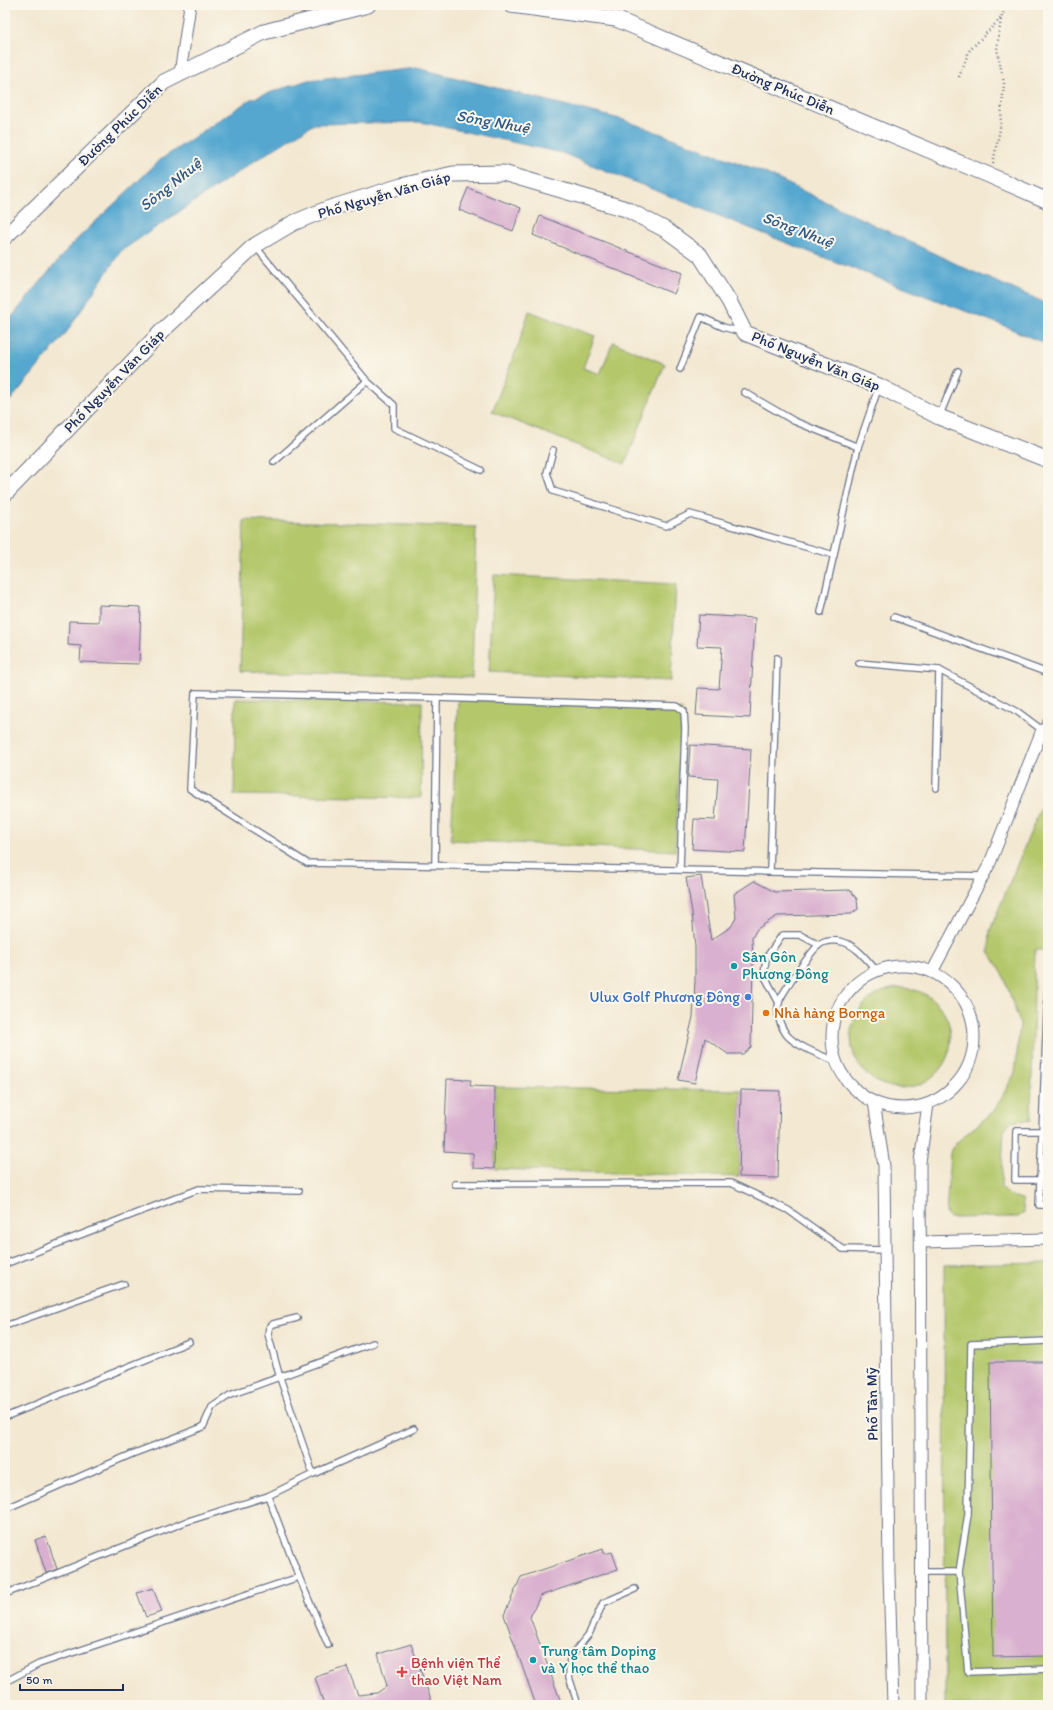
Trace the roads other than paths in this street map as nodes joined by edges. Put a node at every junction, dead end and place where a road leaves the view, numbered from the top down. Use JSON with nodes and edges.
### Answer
{"nodes":[{"id":1,"x":190,"y":5,"type":"edge"},
{"id":2,"x":368,"y":5,"type":"edge"},
{"id":3,"x":511,"y":5,"type":"edge"},
{"id":4,"x":180,"y":74,"type":"junction"},
{"id":5,"x":1048,"y":202,"type":"edge"},
{"id":6,"x":5,"y":237,"type":"edge"},
{"id":7,"x":254,"y":246,"type":"junction"},
{"id":8,"x":745,"y":333,"type":"junction"},
{"id":9,"x":680,"y":369,"type":"dead end"},
{"id":10,"x":958,"y":371,"type":"dead end"},
{"id":11,"x":367,"y":381,"type":"junction"},
{"id":12,"x":879,"y":386,"type":"junction"},
{"id":13,"x":744,"y":392,"type":"dead end"},
{"id":14,"x":939,"y":417,"type":"junction"},
{"id":15,"x":858,"y":447,"type":"junction"},
{"id":16,"x":554,"y":450,"type":"dead end"},
{"id":17,"x":1048,"y":460,"type":"edge"},
{"id":18,"x":274,"y":462,"type":"dead end"},
{"id":19,"x":481,"y":470,"type":"dead end"},
{"id":20,"x":5,"y":494,"type":"edge"},
{"id":21,"x":834,"y":555,"type":"junction"},
{"id":22,"x":821,"y":612,"type":"dead end"},
{"id":23,"x":894,"y":617,"type":"dead end"},
{"id":24,"x":777,"y":658,"type":"dead end"},
{"id":25,"x":859,"y":663,"type":"dead end"},
{"id":26,"x":939,"y":670,"type":"junction"},
{"id":27,"x":1048,"y":673,"type":"edge"},
{"id":28,"x":437,"y":698,"type":"junction"},
{"id":29,"x":1048,"y":718,"type":"edge"},
{"id":30,"x":1045,"y":730,"type":"edge"},
{"id":31,"x":936,"y":788,"type":"dead end"},
{"id":32,"x":435,"y":865,"type":"junction"},
{"id":33,"x":680,"y":869,"type":"junction"},
{"id":34,"x":770,"y":871,"type":"junction"},
{"id":35,"x":984,"y":876,"type":"junction"},
{"id":36,"x":819,"y":945,"type":"junction"},
{"id":37,"x":877,"y":971,"type":"junction"},
{"id":38,"x":932,"y":972,"type":"junction"},
{"id":39,"x":1048,"y":987,"type":"edge"},
{"id":40,"x":779,"y":1002,"type":"junction"},
{"id":41,"x":837,"y":1062,"type":"junction"},
{"id":42,"x":874,"y":1102,"type":"junction"},
{"id":43,"x":928,"y":1104,"type":"junction"},
{"id":44,"x":1042,"y":1131,"type":"junction"},
{"id":45,"x":1040,"y":1180,"type":"junction"},
{"id":46,"x":456,"y":1184,"type":"dead end"},
{"id":47,"x":299,"y":1191,"type":"dead end"},
{"id":48,"x":1048,"y":1205,"type":"edge"},
{"id":49,"x":1048,"y":1239,"type":"edge"},
{"id":50,"x":921,"y":1242,"type":"junction"},
{"id":51,"x":885,"y":1250,"type":"junction"},
{"id":52,"x":5,"y":1264,"type":"edge"},
{"id":53,"x":124,"y":1284,"type":"dead end"},
{"id":54,"x":297,"y":1318,"type":"dead end"},
{"id":55,"x":5,"y":1326,"type":"edge"},
{"id":56,"x":1048,"y":1341,"type":"edge"},
{"id":57,"x":189,"y":1342,"type":"dead end"},
{"id":58,"x":373,"y":1344,"type":"dead end"},
{"id":59,"x":280,"y":1378,"type":"junction"},
{"id":60,"x":5,"y":1417,"type":"edge"},
{"id":61,"x":414,"y":1429,"type":"dead end"},
{"id":62,"x":314,"y":1474,"type":"junction"},
{"id":63,"x":268,"y":1496,"type":"junction"},
{"id":64,"x":5,"y":1508,"type":"edge"},
{"id":65,"x":921,"y":1572,"type":"junction"},
{"id":66,"x":958,"y":1572,"type":"junction"},
{"id":67,"x":299,"y":1577,"type":"junction"},
{"id":68,"x":635,"y":1588,"type":"dead end"},
{"id":69,"x":5,"y":1594,"type":"edge"},
{"id":70,"x":328,"y":1645,"type":"dead end"},
{"id":71,"x":1048,"y":1669,"type":"edge"},
{"id":72,"x":5,"y":1682,"type":"edge"},
{"id":73,"x":578,"y":1705,"type":"edge"},
{"id":74,"x":893,"y":1705,"type":"edge"},
{"id":75,"x":922,"y":1705,"type":"edge"}],
"edges":[{"from":1,"to":4,"type":"street"},
{"from":2,"to":4,"type":"street","name":"Đường Phúc Diễn"},
{"from":3,"to":5,"type":"street","name":"Đường Phúc Diễn"},
{"from":4,"to":6,"type":"street","name":"Đường Phúc Diễn"},
{"from":7,"to":8,"type":"street","name":"Phố Nguyễn Văn Giáp"},
{"from":7,"to":11,"type":"lane"},
{"from":7,"to":20,"type":"street","name":"Phố Nguyễn Văn Giáp"},
{"from":8,"to":9,"type":"lane"},
{"from":8,"to":12,"type":"street","name":"Phố Nguyễn Văn Giáp"},
{"from":10,"to":14,"type":"lane"},
{"from":11,"to":18,"type":"lane"},
{"from":11,"to":19,"type":"lane"},
{"from":12,"to":14,"type":"street","name":"Phố Nguyễn Văn Giáp"},
{"from":12,"to":15,"type":"lane"},
{"from":13,"to":15,"type":"lane"},
{"from":14,"to":17,"type":"street","name":"Phố Nguyễn Văn Giáp"},
{"from":15,"to":21,"type":"lane"},
{"from":16,"to":21,"type":"lane"},
{"from":21,"to":22,"type":"lane"},
{"from":23,"to":27,"type":"lane"},
{"from":24,"to":34,"type":"lane"},
{"from":25,"to":26,"type":"lane"},
{"from":26,"to":30,"type":"lane"},
{"from":26,"to":31,"type":"lane"},
{"from":28,"to":32,"type":"lane"},
{"from":28,"to":32,"type":"lane"},
{"from":28,"to":33,"type":"lane"},
{"from":29,"to":30,"type":"lane"},
{"from":30,"to":35,"type":"street"},
{"from":32,"to":33,"type":"lane"},
{"from":33,"to":34,"type":"lane"},
{"from":34,"to":35,"type":"lane"},
{"from":35,"to":38,"type":"street"},
{"from":36,"to":37,"type":"lane"},
{"from":36,"to":40,"type":"lane"},
{"from":36,"to":40,"type":"lane"},
{"from":37,"to":38,"type":"street"},
{"from":37,"to":41,"type":"street"},
{"from":38,"to":43,"type":"street"},
{"from":39,"to":44,"type":"lane"},
{"from":40,"to":41,"type":"lane"},
{"from":41,"to":42,"type":"street"},
{"from":42,"to":43,"type":"street"},
{"from":42,"to":51,"type":"street","name":"Phố Tân Mỹ"},
{"from":43,"to":50,"type":"street"},
{"from":44,"to":45,"type":"lane"},
{"from":44,"to":45,"type":"lane"},
{"from":45,"to":48,"type":"lane"},
{"from":46,"to":51,"type":"lane"},
{"from":47,"to":52,"type":"lane"},
{"from":49,"to":50,"type":"street"},
{"from":50,"to":65,"type":"street"},
{"from":51,"to":74,"type":"street","name":"Phố Tân Mỹ"},
{"from":53,"to":55,"type":"lane"},
{"from":54,"to":59,"type":"lane"},
{"from":56,"to":66,"type":"lane"},
{"from":57,"to":60,"type":"lane"},
{"from":58,"to":59,"type":"lane"},
{"from":59,"to":62,"type":"lane"},
{"from":59,"to":64,"type":"lane"},
{"from":61,"to":62,"type":"lane"},
{"from":62,"to":63,"type":"lane"},
{"from":63,"to":67,"type":"lane"},
{"from":63,"to":69,"type":"lane"},
{"from":65,"to":66,"type":"lane"},
{"from":65,"to":75,"type":"street"},
{"from":66,"to":71,"type":"lane"},
{"from":67,"to":70,"type":"lane"},
{"from":67,"to":72,"type":"lane"},
{"from":68,"to":73,"type":"lane"}]}
